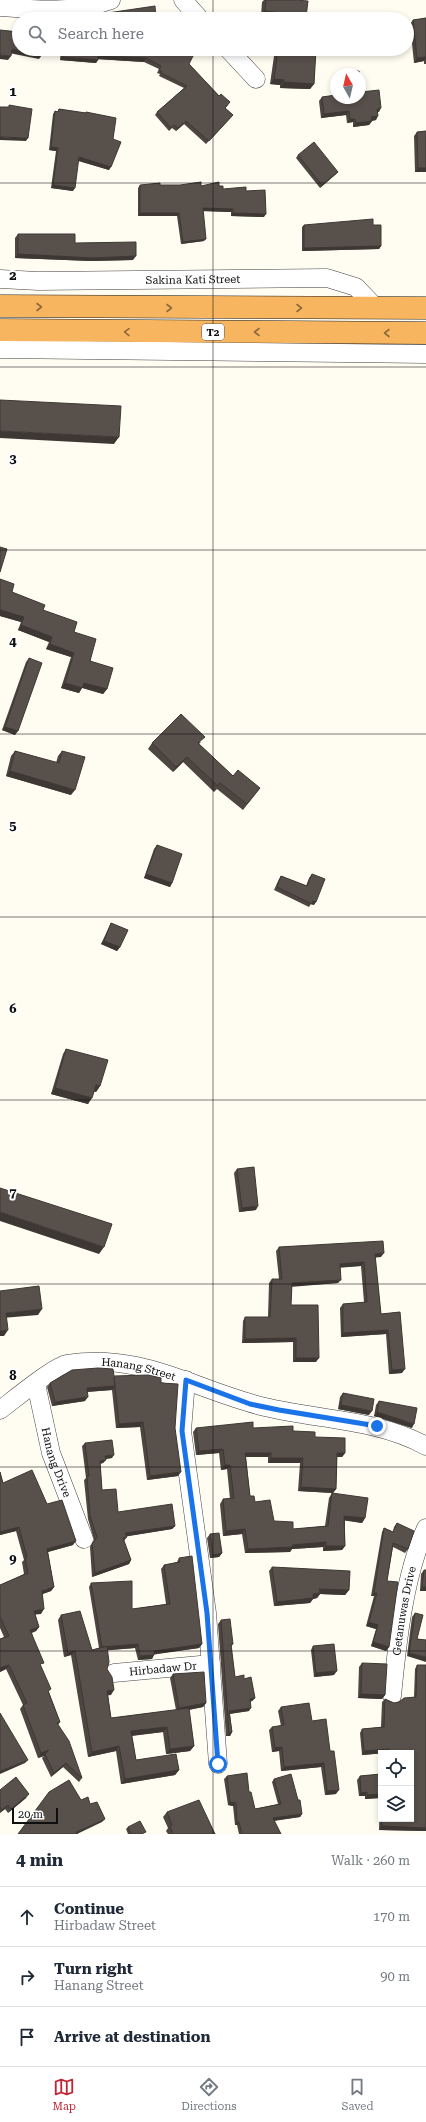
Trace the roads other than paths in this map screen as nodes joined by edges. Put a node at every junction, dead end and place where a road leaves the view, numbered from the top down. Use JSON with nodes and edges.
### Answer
{"nodes":[{"id":1,"x":111,"y":0,"type":"edge"},
{"id":2,"x":183,"y":0,"type":"edge"},
{"id":3,"x":0,"y":7,"type":"edge"},
{"id":4,"x":194,"y":12,"type":"edge"},
{"id":5,"x":235,"y":56,"type":"edge"},
{"id":6,"x":256,"y":79,"type":"dead end"},
{"id":7,"x":0,"y":278,"type":"edge"},
{"id":8,"x":0,"y":306,"type":"edge"},
{"id":9,"x":376,"y":308,"type":"junction"},
{"id":10,"x":426,"y":308,"type":"edge"},
{"id":11,"x":0,"y":330,"type":"edge"},
{"id":12,"x":426,"y":333,"type":"edge"},
{"id":13,"x":0,"y":350,"type":"edge"},
{"id":14,"x":426,"y":354,"type":"edge"},
{"id":15,"x":186,"y":1380,"type":"junction"},
{"id":16,"x":36,"y":1384,"type":"junction"},
{"id":17,"x":0,"y":1410,"type":"edge"},
{"id":18,"x":426,"y":1446,"type":"edge"},
{"id":19,"x":426,"y":1528,"type":"edge"},
{"id":20,"x":84,"y":1539,"type":"dead end"},
{"id":21,"x":211,"y":1664,"type":"junction"},
{"id":22,"x":114,"y":1673,"type":"dead end"},
{"id":23,"x":392,"y":1696,"type":"dead end"},
{"id":24,"x":218,"y":1764,"type":"dead end"}],
"edges":[{"from":1,"to":3,"type":"street"},
{"from":2,"to":4,"type":"street"},
{"from":5,"to":6,"type":"street"},
{"from":7,"to":9,"type":"street","name":"Sakina Kati Street"},
{"from":8,"to":9,"type":"highway","number":"T2","one_way":true},
{"from":9,"to":10,"type":"highway","number":"T2"},
{"from":12,"to":11,"type":"highway","number":"T2","one_way":true},
{"from":13,"to":14,"type":"street"},
{"from":15,"to":16,"type":"street","name":"Hanang Street"},
{"from":15,"to":18,"type":"street","name":"Hanang Street"},
{"from":15,"to":21,"type":"street"},
{"from":16,"to":17,"type":"street","name":"Hanang Street"},
{"from":16,"to":20,"type":"street","name":"Hanang Drive"},
{"from":19,"to":23,"type":"street","name":"Getanuwas Drive"},
{"from":21,"to":22,"type":"street","name":"Hirbadaw Dr"},
{"from":21,"to":24,"type":"street"}]}
